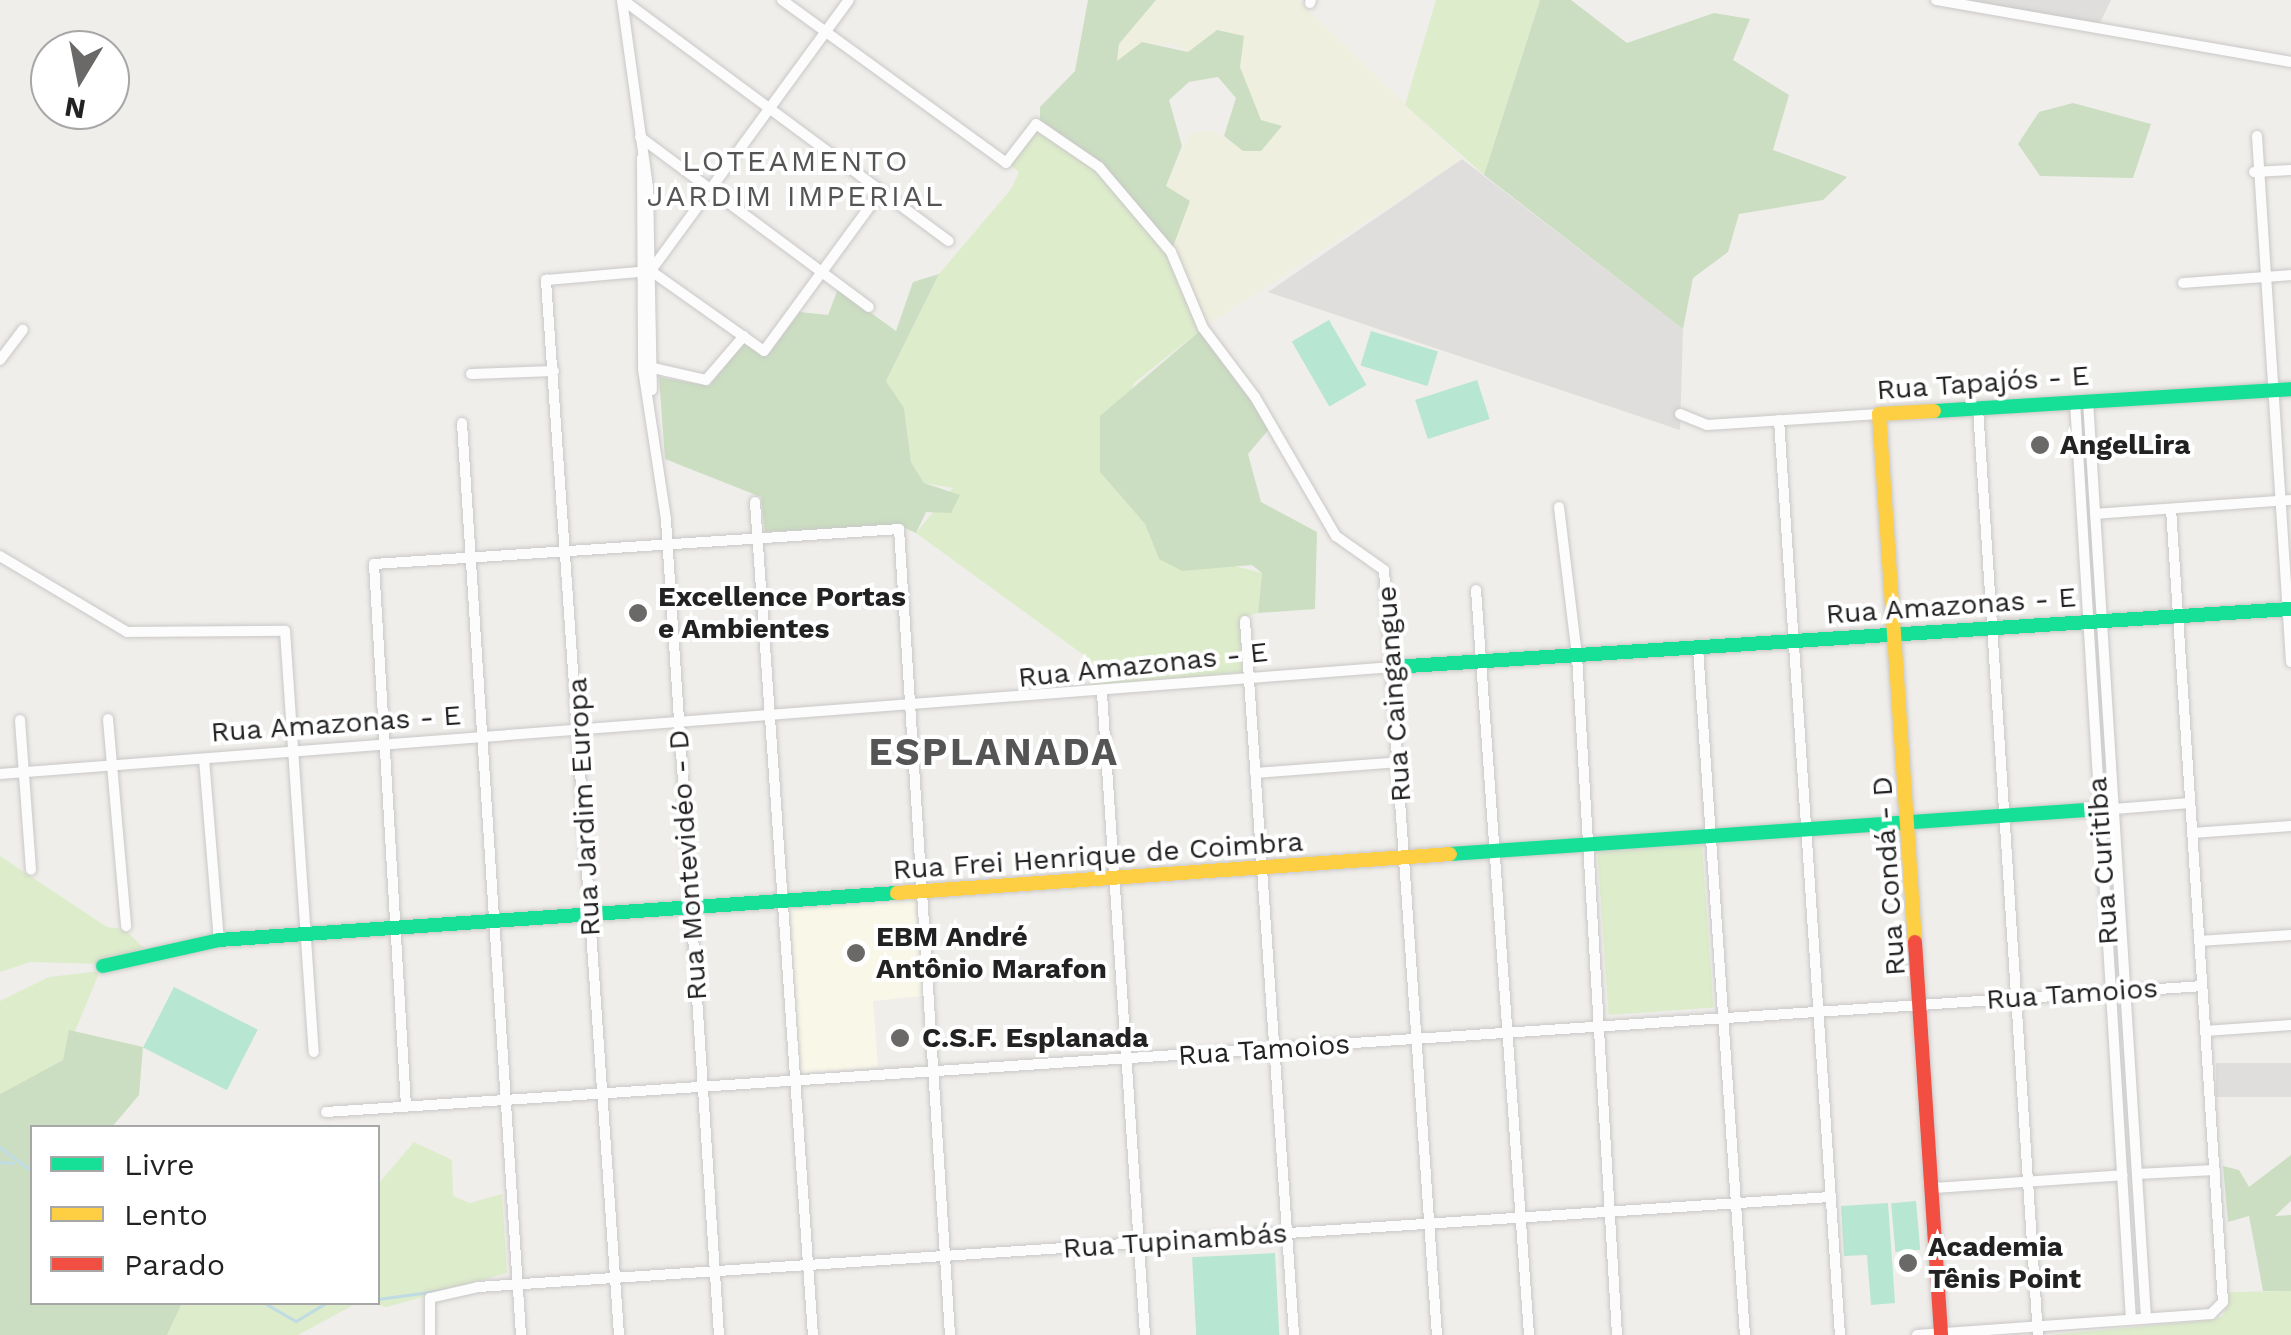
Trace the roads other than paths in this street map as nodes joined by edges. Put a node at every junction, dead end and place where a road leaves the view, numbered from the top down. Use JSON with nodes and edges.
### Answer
{"nodes":[{"id":1,"x":622,"y":0,"type":"edge"},
{"id":2,"x":782,"y":0,"type":"edge"},
{"id":3,"x":850,"y":0,"type":"edge"},
{"id":4,"x":1936,"y":0,"type":"edge"},
{"id":5,"x":827,"y":32,"type":"junction"},
{"id":6,"x":2291,"y":62,"type":"edge"},
{"id":7,"x":770,"y":109,"type":"junction"},
{"id":8,"x":2257,"y":136,"type":"dead end"},
{"id":9,"x":640,"y":138,"type":"junction"},
{"id":10,"x":2291,"y":170,"type":"edge"},
{"id":11,"x":2254,"y":172,"type":"junction"},
{"id":12,"x":711,"y":190,"type":"junction"},
{"id":13,"x":881,"y":191,"type":"junction"},
{"id":14,"x":948,"y":241,"type":"dead end"},
{"id":15,"x":820,"y":271,"type":"junction"},
{"id":16,"x":646,"y":272,"type":"junction"},
{"id":17,"x":2291,"y":275,"type":"edge"},
{"id":18,"x":2262,"y":278,"type":"junction"},
{"id":19,"x":2183,"y":283,"type":"dead end"},
{"id":20,"x":869,"y":307,"type":"dead end"},
{"id":21,"x":24,"y":330,"type":"dead end"},
{"id":22,"x":744,"y":336,"type":"junction"},
{"id":23,"x":0,"y":360,"type":"edge"},
{"id":24,"x":653,"y":368,"type":"junction"},
{"id":25,"x":554,"y":370,"type":"junction"},
{"id":26,"x":471,"y":374,"type":"dead end"},
{"id":27,"x":2291,"y":389,"type":"edge"},
{"id":28,"x":2270,"y":390,"type":"junction"},
{"id":29,"x":652,"y":396,"type":"junction"},
{"id":30,"x":2082,"y":402,"type":"junction"},
{"id":31,"x":1978,"y":408,"type":"junction"},
{"id":32,"x":1680,"y":414,"type":"dead end"},
{"id":33,"x":1879,"y":414,"type":"junction"},
{"id":34,"x":1779,"y":420,"type":"junction"},
{"id":35,"x":462,"y":423,"type":"dead end"},
{"id":36,"x":2285,"y":500,"type":"edge"},
{"id":37,"x":755,"y":502,"type":"dead end"},
{"id":38,"x":1559,"y":508,"type":"dead end"},
{"id":39,"x":2171,"y":508,"type":"junction"},
{"id":40,"x":2095,"y":514,"type":"junction"},
{"id":41,"x":758,"y":537,"type":"junction"},
{"id":42,"x":667,"y":543,"type":"junction"},
{"id":43,"x":568,"y":549,"type":"junction"},
{"id":44,"x":0,"y":556,"type":"edge"},
{"id":45,"x":470,"y":556,"type":"junction"},
{"id":46,"x":1476,"y":590,"type":"dead end"},
{"id":47,"x":2289,"y":610,"type":"edge"},
{"id":48,"x":2178,"y":617,"type":"junction"},
{"id":49,"x":1246,"y":621,"type":"dead end"},
{"id":50,"x":2095,"y":622,"type":"junction"},
{"id":51,"x":1992,"y":629,"type":"junction"},
{"id":52,"x":1897,"y":635,"type":"junction"},
{"id":53,"x":1794,"y":642,"type":"junction"},
{"id":54,"x":1698,"y":648,"type":"junction"},
{"id":55,"x":1577,"y":656,"type":"junction"},
{"id":56,"x":1480,"y":662,"type":"junction"},
{"id":57,"x":2291,"y":662,"type":"edge"},
{"id":58,"x":1394,"y":667,"type":"junction"},
{"id":59,"x":1249,"y":679,"type":"junction"},
{"id":60,"x":1102,"y":693,"type":"junction"},
{"id":61,"x":909,"y":710,"type":"junction"},
{"id":62,"x":108,"y":719,"type":"dead end"},
{"id":63,"x":20,"y":720,"type":"dead end"},
{"id":64,"x":771,"y":720,"type":"junction"},
{"id":65,"x":679,"y":726,"type":"junction"},
{"id":66,"x":579,"y":733,"type":"junction"},
{"id":67,"x":482,"y":740,"type":"junction"},
{"id":68,"x":385,"y":746,"type":"junction"},
{"id":69,"x":296,"y":752,"type":"junction"},
{"id":70,"x":204,"y":759,"type":"junction"},
{"id":71,"x":1400,"y":762,"type":"junction"},
{"id":72,"x":112,"y":765,"type":"junction"},
{"id":73,"x":24,"y":771,"type":"junction"},
{"id":74,"x":1256,"y":773,"type":"junction"},
{"id":75,"x":0,"y":774,"type":"edge"},
{"id":76,"x":2190,"y":803,"type":"junction"},
{"id":77,"x":2107,"y":809,"type":"junction"},
{"id":78,"x":2004,"y":816,"type":"junction"},
{"id":79,"x":1910,"y":822,"type":"junction"},
{"id":80,"x":2291,"y":826,"type":"edge"},
{"id":81,"x":1806,"y":830,"type":"junction"},
{"id":82,"x":2192,"y":833,"type":"junction"},
{"id":83,"x":1711,"y":837,"type":"junction"},
{"id":84,"x":1586,"y":846,"type":"junction"},
{"id":85,"x":1496,"y":852,"type":"junction"},
{"id":86,"x":1406,"y":859,"type":"junction"},
{"id":87,"x":31,"y":870,"type":"dead end"},
{"id":88,"x":1262,"y":870,"type":"junction"},
{"id":89,"x":1114,"y":880,"type":"junction"},
{"id":90,"x":921,"y":894,"type":"junction"},
{"id":91,"x":783,"y":903,"type":"junction"},
{"id":92,"x":691,"y":909,"type":"junction"},
{"id":93,"x":590,"y":916,"type":"junction"},
{"id":94,"x":494,"y":922,"type":"junction"},
{"id":95,"x":126,"y":926,"type":"dead end"},
{"id":96,"x":395,"y":928,"type":"junction"},
{"id":97,"x":306,"y":934,"type":"junction"},
{"id":98,"x":2291,"y":935,"type":"edge"},
{"id":99,"x":219,"y":940,"type":"junction"},
{"id":100,"x":2200,"y":941,"type":"junction"},
{"id":101,"x":102,"y":966,"type":"dead end"},
{"id":102,"x":2202,"y":986,"type":"junction"},
{"id":103,"x":2125,"y":991,"type":"junction"},
{"id":104,"x":2111,"y":992,"type":"junction"},
{"id":105,"x":2016,"y":998,"type":"junction"},
{"id":106,"x":1922,"y":1005,"type":"junction"},
{"id":107,"x":1819,"y":1012,"type":"junction"},
{"id":108,"x":1724,"y":1018,"type":"junction"},
{"id":109,"x":2291,"y":1026,"type":"edge"},
{"id":110,"x":1598,"y":1027,"type":"junction"},
{"id":111,"x":2206,"y":1032,"type":"junction"},
{"id":112,"x":1508,"y":1033,"type":"junction"},
{"id":113,"x":1419,"y":1039,"type":"junction"},
{"id":114,"x":1274,"y":1049,"type":"junction"},
{"id":115,"x":314,"y":1052,"type":"dead end"},
{"id":116,"x":1126,"y":1059,"type":"junction"},
{"id":117,"x":932,"y":1070,"type":"junction"},
{"id":118,"x":795,"y":1080,"type":"junction"},
{"id":119,"x":703,"y":1086,"type":"junction"},
{"id":120,"x":602,"y":1093,"type":"junction"},
{"id":121,"x":506,"y":1100,"type":"junction"},
{"id":122,"x":406,"y":1106,"type":"junction"},
{"id":123,"x":326,"y":1112,"type":"dead end"},
{"id":124,"x":2214,"y":1170,"type":"junction"},
{"id":125,"x":2137,"y":1174,"type":"junction"},
{"id":126,"x":2122,"y":1175,"type":"junction"},
{"id":127,"x":2028,"y":1182,"type":"junction"},
{"id":128,"x":1934,"y":1188,"type":"junction"},
{"id":129,"x":1831,"y":1197,"type":"junction"},
{"id":130,"x":1736,"y":1204,"type":"junction"},
{"id":131,"x":1610,"y":1212,"type":"junction"},
{"id":132,"x":1521,"y":1218,"type":"junction"},
{"id":133,"x":1430,"y":1224,"type":"junction"},
{"id":134,"x":1287,"y":1234,"type":"junction"},
{"id":135,"x":1138,"y":1244,"type":"junction"},
{"id":136,"x":945,"y":1256,"type":"junction"},
{"id":137,"x":808,"y":1265,"type":"junction"},
{"id":138,"x":715,"y":1271,"type":"junction"},
{"id":139,"x":615,"y":1278,"type":"junction"},
{"id":140,"x":518,"y":1284,"type":"junction"},
{"id":141,"x":2146,"y":1318,"type":"junction"},
{"id":142,"x":2132,"y":1319,"type":"junction"},
{"id":143,"x":2038,"y":1331,"type":"edge"},
{"id":144,"x":1941,"y":1334,"type":"edge"},
{"id":145,"x":430,"y":1335,"type":"edge"},
{"id":146,"x":521,"y":1335,"type":"edge"},
{"id":147,"x":618,"y":1335,"type":"edge"},
{"id":148,"x":719,"y":1335,"type":"edge"},
{"id":149,"x":812,"y":1335,"type":"edge"},
{"id":150,"x":950,"y":1335,"type":"edge"},
{"id":151,"x":1145,"y":1335,"type":"edge"},
{"id":152,"x":1294,"y":1335,"type":"edge"},
{"id":153,"x":1437,"y":1335,"type":"edge"},
{"id":154,"x":1529,"y":1335,"type":"edge"},
{"id":155,"x":1617,"y":1335,"type":"edge"},
{"id":156,"x":1746,"y":1335,"type":"edge"},
{"id":157,"x":1840,"y":1335,"type":"edge"},
{"id":158,"x":1917,"y":1335,"type":"edge"}],
"edges":[{"from":1,"to":7,"type":"street"},
{"from":1,"to":9,"type":"street","name":"Rua Montevidéo - D"},
{"from":2,"to":5,"type":"street"},
{"from":3,"to":5,"type":"street"},
{"from":4,"to":6,"type":"street"},
{"from":5,"to":7,"type":"street"},
{"from":5,"to":58,"type":"street","name":"Rua Caingangue"},
{"from":7,"to":12,"type":"street"},
{"from":7,"to":13,"type":"street"},
{"from":8,"to":11,"type":"street"},
{"from":9,"to":12,"type":"street"},
{"from":9,"to":16,"type":"street","name":"Rua Montevidéo - D"},
{"from":10,"to":11,"type":"street"},
{"from":11,"to":18,"type":"street"},
{"from":12,"to":15,"type":"street"},
{"from":12,"to":16,"type":"street"},
{"from":13,"to":14,"type":"street"},
{"from":13,"to":15,"type":"street"},
{"from":15,"to":20,"type":"street"},
{"from":15,"to":22,"type":"street"},
{"from":16,"to":22,"type":"street"},
{"from":16,"to":24,"type":"street","name":"Rua Montevidéo - D"},
{"from":16,"to":25,"type":"street","name":"Rua Jardim Europa"},
{"from":16,"to":29,"type":"street","name":"Rua Montevidéo - D"},
{"from":17,"to":18,"type":"street"},
{"from":18,"to":19,"type":"street"},
{"from":18,"to":28,"type":"street"},
{"from":21,"to":23,"type":"street"},
{"from":22,"to":24,"type":"street"},
{"from":24,"to":29,"type":"street","name":"Rua Montevidéo - D"},
{"from":25,"to":26,"type":"street"},
{"from":25,"to":43,"type":"street","name":"Rua Jardim Europa"},
{"from":27,"to":28,"type":"street","name":"Rua Tapajós - E"},
{"from":28,"to":30,"type":"street","name":"Rua Tapajós - E"},
{"from":28,"to":36,"type":"street"},
{"from":29,"to":42,"type":"street","name":"Rua Montevidéo - D"},
{"from":30,"to":31,"type":"street","name":"Rua Tapajós - E"},
{"from":30,"to":40,"type":"street","name":"Rua Curitiba"},
{"from":30,"to":50,"type":"street","name":"Rua Curitiba"},
{"from":31,"to":33,"type":"street","name":"Rua Tapajós - E"},
{"from":31,"to":51,"type":"street"},
{"from":32,"to":34,"type":"street","name":"Rua Tapajós - E"},
{"from":33,"to":34,"type":"street","name":"Rua Tapajós - E"},
{"from":33,"to":52,"type":"street","name":"Rua Condá - D"},
{"from":34,"to":53,"type":"street"},
{"from":35,"to":45,"type":"street"},
{"from":36,"to":39,"type":"street"},
{"from":36,"to":47,"type":"street"},
{"from":37,"to":41,"type":"street"},
{"from":38,"to":55,"type":"street"},
{"from":39,"to":40,"type":"street"},
{"from":39,"to":48,"type":"street"},
{"from":40,"to":50,"type":"street","name":"Rua Curitiba"},
{"from":41,"to":42,"type":"street"},
{"from":41,"to":61,"type":"street"},
{"from":41,"to":64,"type":"street"},
{"from":42,"to":43,"type":"street"},
{"from":42,"to":65,"type":"street","name":"Rua Montevidéo - D"},
{"from":43,"to":45,"type":"street"},
{"from":43,"to":66,"type":"street","name":"Rua Jardim Europa"},
{"from":44,"to":69,"type":"street"},
{"from":45,"to":67,"type":"street"},
{"from":45,"to":68,"type":"street"},
{"from":46,"to":56,"type":"street"},
{"from":47,"to":48,"type":"street","name":"Rua Amazonas - E"},
{"from":47,"to":57,"type":"street"},
{"from":48,"to":50,"type":"street","name":"Rua Amazonas - E"},
{"from":48,"to":76,"type":"street"},
{"from":49,"to":59,"type":"street"},
{"from":50,"to":51,"type":"street","name":"Rua Amazonas - E"},
{"from":50,"to":77,"type":"street","name":"Rua Curitiba"},
{"from":51,"to":52,"type":"street","name":"Rua Amazonas - E"},
{"from":51,"to":78,"type":"street"},
{"from":52,"to":53,"type":"street","name":"Rua Amazonas - E"},
{"from":52,"to":79,"type":"street","name":"Rua Condá - D"},
{"from":53,"to":54,"type":"street","name":"Rua Amazonas - E"},
{"from":53,"to":81,"type":"street"},
{"from":54,"to":55,"type":"street","name":"Rua Amazonas - E"},
{"from":54,"to":83,"type":"street"},
{"from":55,"to":56,"type":"street","name":"Rua Amazonas - E"},
{"from":55,"to":84,"type":"street"},
{"from":56,"to":58,"type":"street","name":"Rua Amazonas - E"},
{"from":56,"to":85,"type":"street"},
{"from":58,"to":59,"type":"street","name":"Rua Amazonas - E"},
{"from":58,"to":71,"type":"street","name":"Rua Caingangue"},
{"from":59,"to":60,"type":"street","name":"Rua Amazonas - E"},
{"from":59,"to":74,"type":"street"},
{"from":60,"to":61,"type":"street","name":"Rua Amazonas - E"},
{"from":60,"to":89,"type":"street"},
{"from":61,"to":64,"type":"street","name":"Rua Amazonas - E"},
{"from":61,"to":90,"type":"street"},
{"from":62,"to":72,"type":"street"},
{"from":63,"to":73,"type":"street"},
{"from":64,"to":65,"type":"street","name":"Rua Amazonas - E"},
{"from":64,"to":91,"type":"street"},
{"from":65,"to":66,"type":"street","name":"Rua Amazonas - E"},
{"from":65,"to":92,"type":"street","name":"Rua Montevidéo - D"},
{"from":66,"to":67,"type":"street","name":"Rua Amazonas - E"},
{"from":66,"to":93,"type":"street","name":"Rua Jardim Europa"},
{"from":67,"to":68,"type":"street","name":"Rua Amazonas - E"},
{"from":67,"to":94,"type":"street"},
{"from":68,"to":69,"type":"street","name":"Rua Amazonas - E"},
{"from":68,"to":96,"type":"street"},
{"from":69,"to":70,"type":"street","name":"Rua Amazonas - E"},
{"from":69,"to":97,"type":"street"},
{"from":70,"to":72,"type":"street","name":"Rua Amazonas - E"},
{"from":70,"to":99,"type":"street"},
{"from":71,"to":74,"type":"street"},
{"from":71,"to":86,"type":"street","name":"Rua Caingangue"},
{"from":72,"to":73,"type":"street","name":"Rua Amazonas - E"},
{"from":72,"to":95,"type":"street"},
{"from":73,"to":75,"type":"street","name":"Rua Amazonas - E"},
{"from":73,"to":87,"type":"street"},
{"from":74,"to":88,"type":"street"},
{"from":76,"to":77,"type":"street","name":"Rua Frei Henrique de Coimbra"},
{"from":76,"to":82,"type":"street"},
{"from":77,"to":78,"type":"street","name":"Rua Frei Henrique de Coimbra"},
{"from":77,"to":103,"type":"street","name":"Rua Curitiba"},
{"from":77,"to":104,"type":"street","name":"Rua Curitiba"},
{"from":78,"to":79,"type":"street","name":"Rua Frei Henrique de Coimbra"},
{"from":78,"to":105,"type":"street"},
{"from":79,"to":81,"type":"street","name":"Rua Frei Henrique de Coimbra"},
{"from":79,"to":106,"type":"street","name":"Rua Condá - D"},
{"from":80,"to":82,"type":"street"},
{"from":81,"to":83,"type":"street","name":"Rua Frei Henrique de Coimbra"},
{"from":81,"to":107,"type":"street"},
{"from":82,"to":100,"type":"street"},
{"from":83,"to":84,"type":"street","name":"Rua Frei Henrique de Coimbra"},
{"from":83,"to":108,"type":"street"},
{"from":84,"to":85,"type":"street","name":"Rua Frei Henrique de Coimbra"},
{"from":84,"to":110,"type":"street"},
{"from":85,"to":86,"type":"street","name":"Rua Frei Henrique de Coimbra"},
{"from":85,"to":112,"type":"street"},
{"from":86,"to":88,"type":"street","name":"Rua Frei Henrique de Coimbra"},
{"from":86,"to":113,"type":"street","name":"Rua Caingangue"},
{"from":88,"to":89,"type":"street","name":"Rua Frei Henrique de Coimbra"},
{"from":88,"to":114,"type":"street"},
{"from":89,"to":90,"type":"street","name":"Rua Frei Henrique de Coimbra"},
{"from":89,"to":116,"type":"street"},
{"from":90,"to":91,"type":"street","name":"Rua Frei Henrique de Coimbra"},
{"from":90,"to":117,"type":"street"},
{"from":91,"to":92,"type":"street","name":"Rua Frei Henrique de Coimbra"},
{"from":91,"to":118,"type":"street"},
{"from":92,"to":93,"type":"street","name":"Rua Frei Henrique de Coimbra"},
{"from":92,"to":119,"type":"street","name":"Rua Montevidéo - D"},
{"from":93,"to":94,"type":"street","name":"Rua Frei Henrique de Coimbra"},
{"from":93,"to":120,"type":"street","name":"Rua Jardim Europa"},
{"from":94,"to":96,"type":"street","name":"Rua Frei Henrique de Coimbra"},
{"from":94,"to":121,"type":"street"},
{"from":96,"to":97,"type":"street","name":"Rua Frei Henrique de Coimbra"},
{"from":96,"to":122,"type":"street"},
{"from":97,"to":99,"type":"street","name":"Rua Frei Henrique de Coimbra"},
{"from":97,"to":115,"type":"street"},
{"from":98,"to":100,"type":"street"},
{"from":99,"to":101,"type":"street","name":"Rua Frei Henrique de Coimbra"},
{"from":100,"to":102,"type":"street"},
{"from":102,"to":103,"type":"street","name":"Rua Tamoios"},
{"from":102,"to":111,"type":"street"},
{"from":103,"to":104,"type":"street","name":"Rua Tamoios"},
{"from":103,"to":125,"type":"street","name":"Rua Curitiba"},
{"from":104,"to":105,"type":"street","name":"Rua Tamoios"},
{"from":104,"to":126,"type":"street","name":"Rua Curitiba"},
{"from":105,"to":106,"type":"street","name":"Rua Tamoios"},
{"from":105,"to":127,"type":"street"},
{"from":106,"to":107,"type":"street","name":"Rua Tamoios"},
{"from":106,"to":128,"type":"street","name":"Rua Condá - D"},
{"from":107,"to":108,"type":"street","name":"Rua Tamoios"},
{"from":107,"to":129,"type":"street"},
{"from":108,"to":110,"type":"street","name":"Rua Tamoios"},
{"from":108,"to":130,"type":"street"},
{"from":109,"to":111,"type":"street"},
{"from":110,"to":112,"type":"street","name":"Rua Tamoios"},
{"from":110,"to":131,"type":"street"},
{"from":111,"to":124,"type":"street"},
{"from":112,"to":113,"type":"street","name":"Rua Tamoios"},
{"from":112,"to":132,"type":"street"},
{"from":113,"to":114,"type":"street","name":"Rua Tamoios"},
{"from":113,"to":133,"type":"street","name":"Rua Caingangue"},
{"from":114,"to":116,"type":"street","name":"Rua Tamoios"},
{"from":114,"to":134,"type":"street"},
{"from":116,"to":117,"type":"street","name":"Rua Tamoios"},
{"from":116,"to":135,"type":"street"},
{"from":117,"to":118,"type":"street","name":"Rua Tamoios"},
{"from":117,"to":136,"type":"street"},
{"from":118,"to":119,"type":"street","name":"Rua Tamoios"},
{"from":118,"to":137,"type":"street"},
{"from":119,"to":120,"type":"street","name":"Rua Tamoios"},
{"from":119,"to":138,"type":"street","name":"Rua Montevidéo - D"},
{"from":120,"to":121,"type":"street","name":"Rua Tamoios"},
{"from":120,"to":139,"type":"street","name":"Rua Jardim Europa"},
{"from":121,"to":122,"type":"street","name":"Rua Tamoios"},
{"from":121,"to":140,"type":"street"},
{"from":122,"to":123,"type":"street","name":"Rua Tamoios"},
{"from":124,"to":125,"type":"street"},
{"from":124,"to":141,"type":"street"},
{"from":125,"to":141,"type":"street","name":"Rua Curitiba"},
{"from":126,"to":127,"type":"street"},
{"from":126,"to":142,"type":"street","name":"Rua Curitiba"},
{"from":127,"to":128,"type":"street"},
{"from":127,"to":143,"type":"street"},
{"from":128,"to":144,"type":"street","name":"Rua Condá - D"},
{"from":129,"to":130,"type":"street","name":"Rua Tupinambás"},
{"from":129,"to":157,"type":"street"},
{"from":130,"to":131,"type":"street","name":"Rua Tupinambás"},
{"from":130,"to":156,"type":"street"},
{"from":131,"to":132,"type":"street","name":"Rua Tupinambás"},
{"from":131,"to":155,"type":"street"},
{"from":132,"to":133,"type":"street","name":"Rua Tupinambás"},
{"from":132,"to":154,"type":"street"},
{"from":133,"to":134,"type":"street","name":"Rua Tupinambás"},
{"from":133,"to":153,"type":"street","name":"Rua Caingangue"},
{"from":134,"to":135,"type":"street","name":"Rua Tupinambás"},
{"from":134,"to":152,"type":"street"},
{"from":135,"to":136,"type":"street","name":"Rua Tupinambás"},
{"from":135,"to":151,"type":"street"},
{"from":136,"to":137,"type":"street","name":"Rua Tupinambás"},
{"from":136,"to":150,"type":"street"},
{"from":137,"to":138,"type":"street","name":"Rua Tupinambás"},
{"from":137,"to":149,"type":"street"},
{"from":138,"to":139,"type":"street","name":"Rua Tupinambás"},
{"from":138,"to":148,"type":"street","name":"Rua Montevidéo - D"},
{"from":139,"to":140,"type":"street","name":"Rua Tupinambás"},
{"from":139,"to":147,"type":"street","name":"Rua Jardim Europa"},
{"from":140,"to":145,"type":"street","name":"Rua Tupinambás"},
{"from":140,"to":146,"type":"street"},
{"from":141,"to":142,"type":"street"},
{"from":142,"to":143,"type":"street"},
{"from":143,"to":144,"type":"street"},
{"from":144,"to":158,"type":"street"}]}
